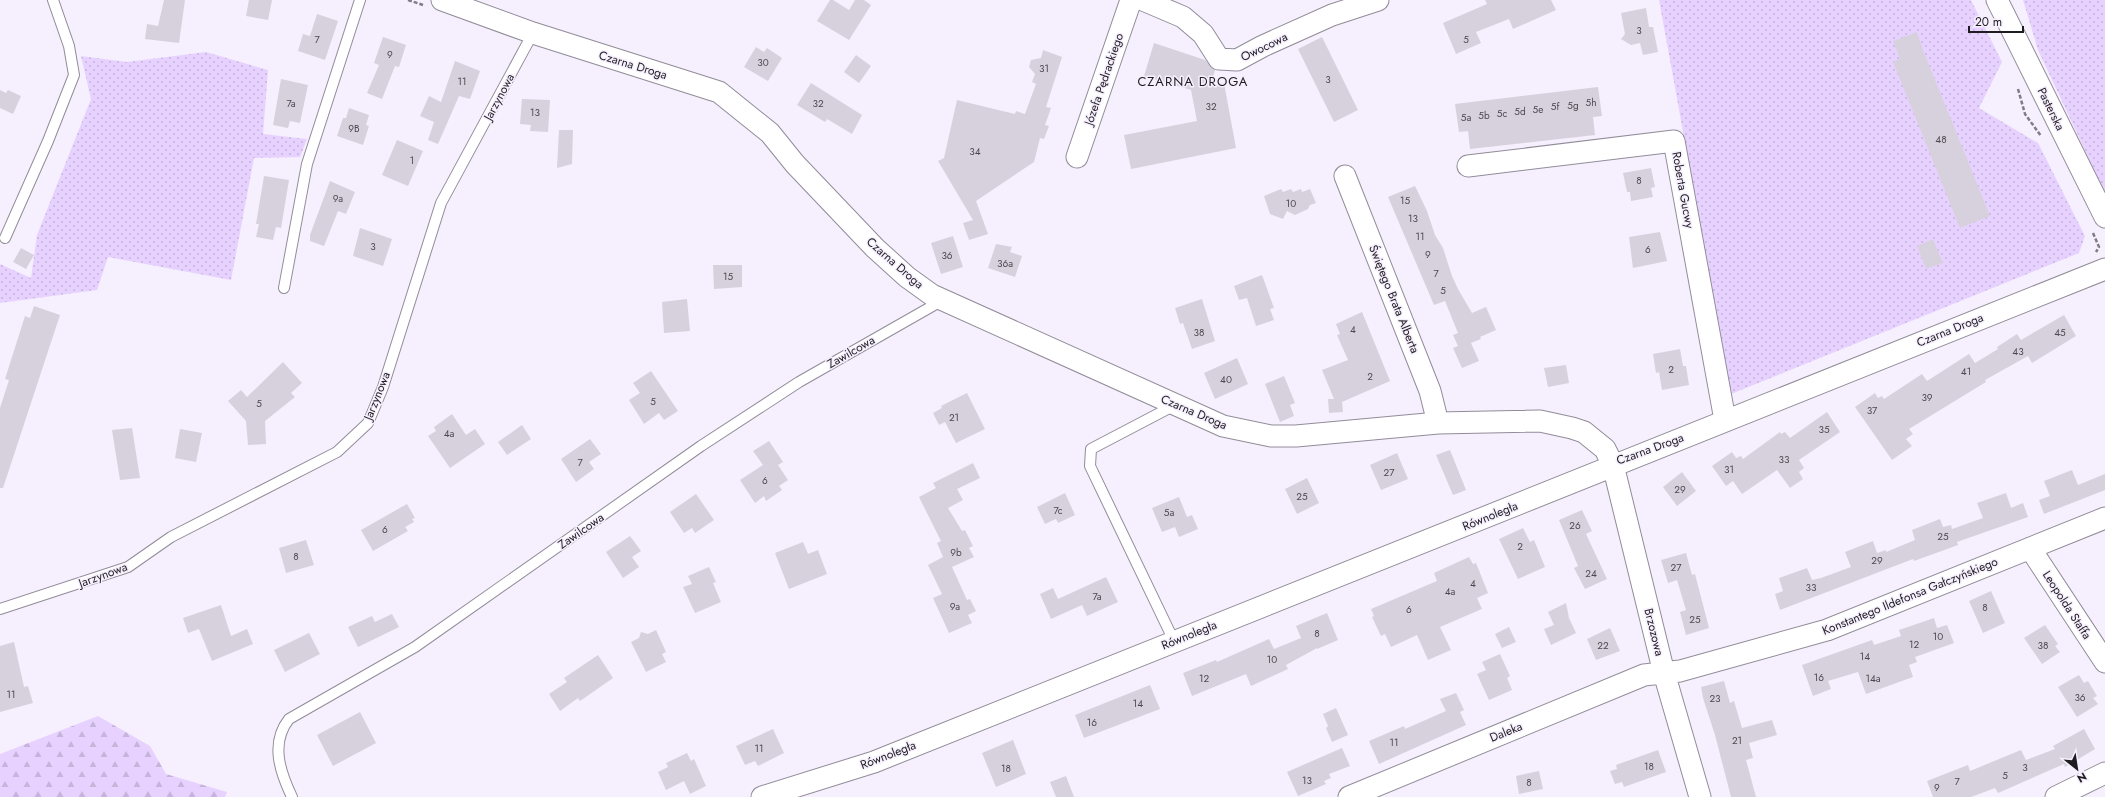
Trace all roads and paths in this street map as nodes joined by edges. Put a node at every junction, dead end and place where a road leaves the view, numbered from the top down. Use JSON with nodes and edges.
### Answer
{"nodes":[{"id":1,"x":54,"y":0,"type":"edge"},
{"id":2,"x":360,"y":0,"type":"edge"},
{"id":3,"x":442,"y":0,"type":"edge"},
{"id":4,"x":1131,"y":0,"type":"edge"},
{"id":5,"x":1142,"y":0,"type":"edge"},
{"id":6,"x":1378,"y":0,"type":"edge"},
{"id":7,"x":1997,"y":0,"type":"edge"},
{"id":8,"x":480,"y":6,"type":"edge"},
{"id":9,"x":533,"y":33,"type":"junction"},
{"id":10,"x":1077,"y":157,"type":"dead end"},
{"id":11,"x":1468,"y":166,"type":"dead end"},
{"id":12,"x":1345,"y":176,"type":"dead end"},
{"id":13,"x":2105,"y":217,"type":"edge"},
{"id":14,"x":5,"y":238,"type":"dead end"},
{"id":15,"x":2105,"y":269,"type":"edge"},
{"id":16,"x":284,"y":288,"type":"dead end"},
{"id":17,"x":943,"y":300,"type":"junction"},
{"id":18,"x":1176,"y":405,"type":"junction"},
{"id":19,"x":1725,"y":420,"type":"junction"},
{"id":20,"x":1438,"y":423,"type":"junction"},
{"id":21,"x":1613,"y":465,"type":"junction"},
{"id":22,"x":2105,"y":518,"type":"edge"},
{"id":23,"x":2030,"y":548,"type":"junction"},
{"id":24,"x":0,"y":609,"type":"edge"},
{"id":25,"x":1174,"y":641,"type":"junction"},
{"id":26,"x":2105,"y":662,"type":"edge"},
{"id":27,"x":1664,"y":673,"type":"junction"},
{"id":28,"x":2105,"y":773,"type":"edge"},
{"id":29,"x":292,"y":797,"type":"edge"},
{"id":30,"x":762,"y":797,"type":"edge"},
{"id":31,"x":1349,"y":797,"type":"edge"},
{"id":32,"x":1700,"y":797,"type":"edge"},
{"id":33,"x":2056,"y":797,"type":"edge"}],
"edges":[{"from":1,"to":14,"type":"lane"},
{"from":2,"to":16,"type":"lane"},
{"from":3,"to":8,"type":"street","name":"Czarna Droga"},
{"from":4,"to":10,"type":"street","name":"Józefa Pędrackiego"},
{"from":5,"to":6,"type":"street","name":"Owocowa"},
{"from":7,"to":13,"type":"street","name":"Pasterska"},
{"from":8,"to":9,"type":"street","name":"Czarna Droga"},
{"from":9,"to":17,"type":"street","name":"Czarna Droga"},
{"from":9,"to":24,"type":"lane","name":"Jarzynowa"},
{"from":11,"to":19,"type":"street","name":"Roberta Gucwy"},
{"from":12,"to":20,"type":"street","name":"Świętego Brata Alberta"},
{"from":15,"to":19,"type":"street","name":"Czarna Droga"},
{"from":17,"to":18,"type":"street","name":"Czarna Droga"},
{"from":17,"to":29,"type":"lane","name":"Zawilcowa"},
{"from":18,"to":20,"type":"street","name":"Czarna Droga"},
{"from":18,"to":25,"type":"lane"},
{"from":19,"to":21,"type":"street","name":"Czarna Droga"},
{"from":20,"to":21,"type":"street","name":"Czarna Droga"},
{"from":21,"to":25,"type":"street","name":"Równoległa"},
{"from":21,"to":27,"type":"street","name":"Brzozowa"},
{"from":22,"to":23,"type":"street","name":"Konstantego Ildefonsa Gałczyńskiego"},
{"from":23,"to":26,"type":"street","name":"Leopolda Staffa"},
{"from":23,"to":27,"type":"street","name":"Konstantego Ildefonsa Gałczyńskiego"},
{"from":25,"to":30,"type":"street","name":"Równoległa"},
{"from":27,"to":31,"type":"street","name":"Daleka"},
{"from":27,"to":32,"type":"street","name":"Brzozowa"},
{"from":28,"to":33,"type":"street"}]}
